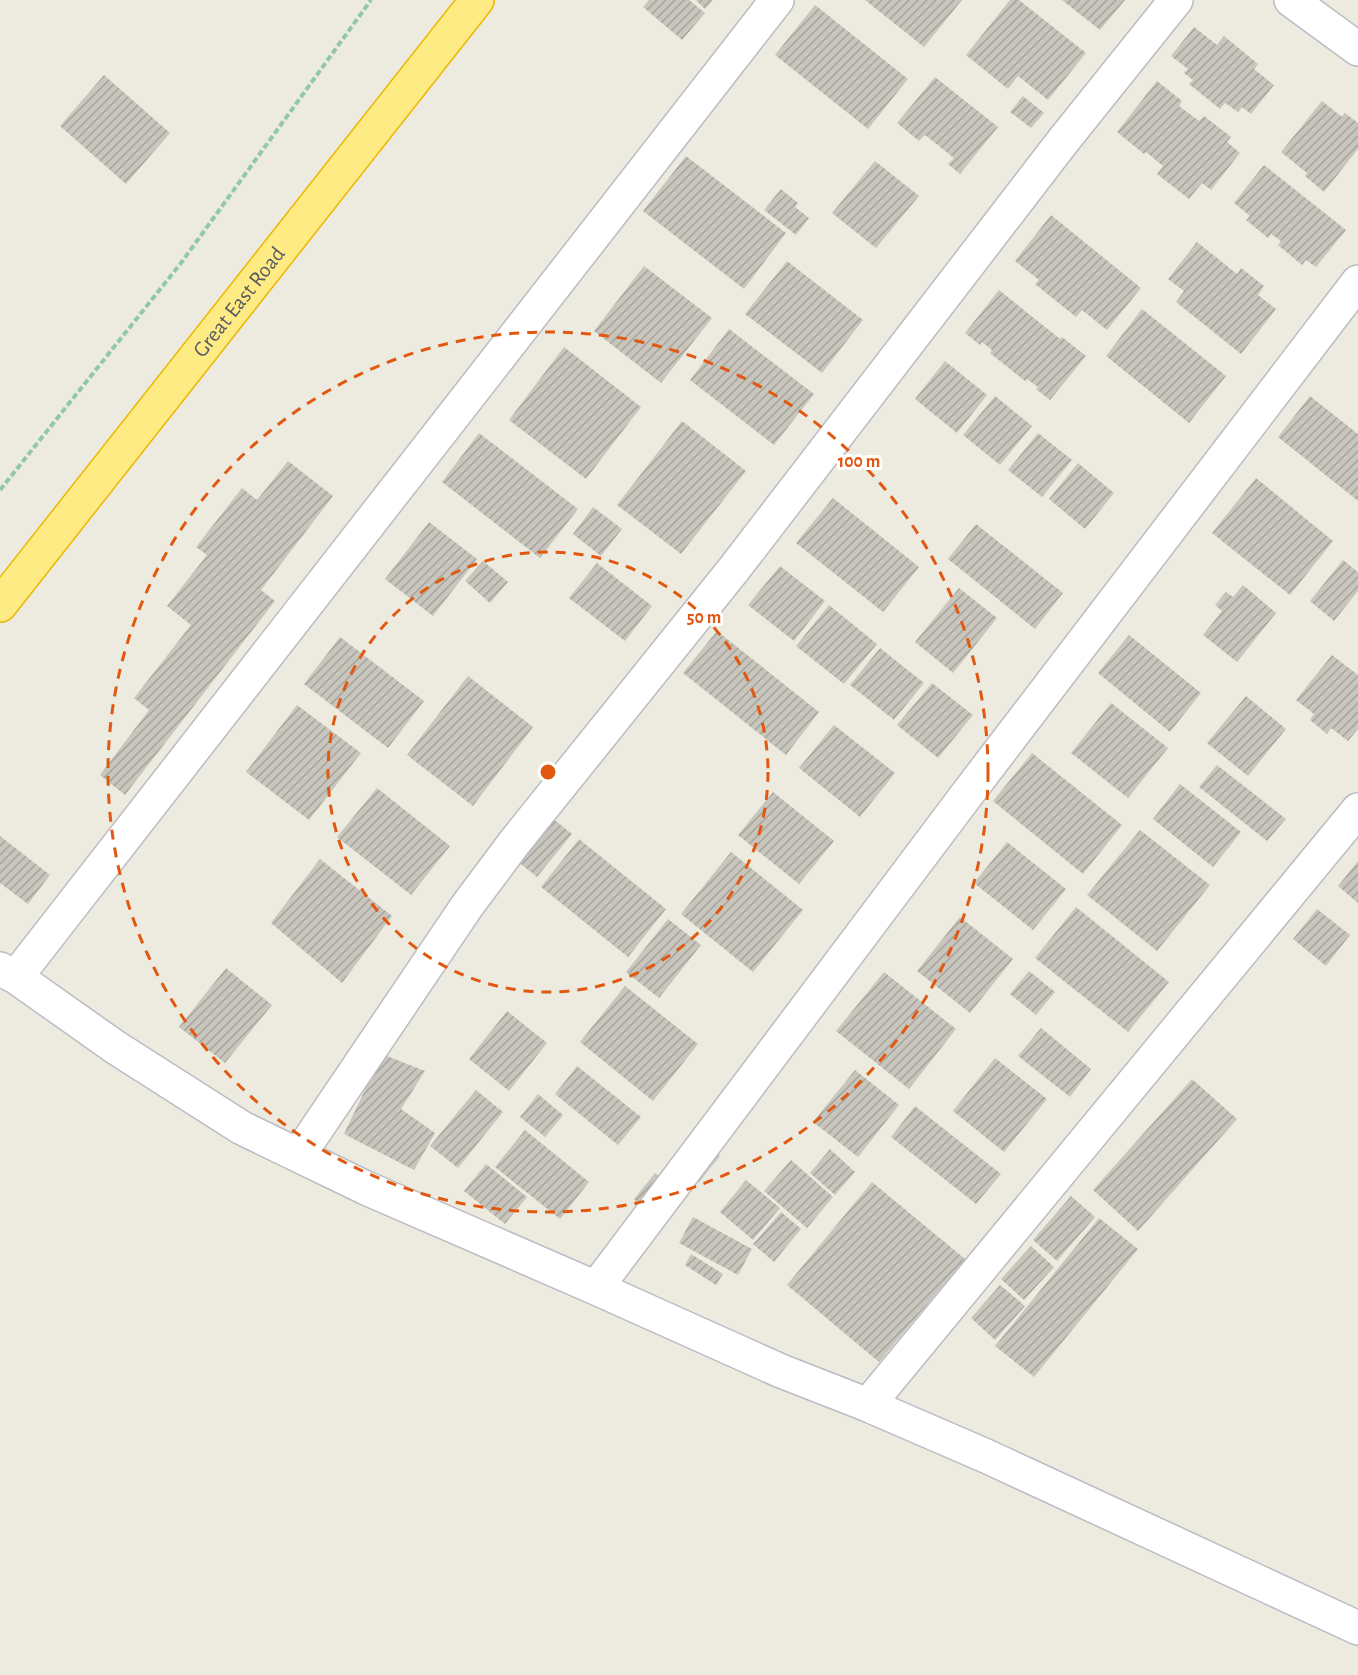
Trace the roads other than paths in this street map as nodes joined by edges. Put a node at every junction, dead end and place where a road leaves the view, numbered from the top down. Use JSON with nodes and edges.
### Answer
{"nodes":[{"id":1,"x":477,"y":0,"type":"edge"},
{"id":2,"x":777,"y":0,"type":"edge"},
{"id":3,"x":1176,"y":0,"type":"edge"},
{"id":4,"x":1291,"y":0,"type":"edge"},
{"id":5,"x":1358,"y":49,"type":"edge"},
{"id":6,"x":1358,"y":282,"type":"edge"},
{"id":7,"x":0,"y":605,"type":"edge"},
{"id":8,"x":1358,"y":810,"type":"edge"},
{"id":9,"x":8,"y":973,"type":"edge"},
{"id":10,"x":299,"y":1155,"type":"junction"},
{"id":11,"x":596,"y":1288,"type":"junction"},
{"id":12,"x":868,"y":1405,"type":"junction"},
{"id":13,"x":1358,"y":1628,"type":"edge"}],
"edges":[{"from":1,"to":7,"type":"highway","name":"Great East Road"},
{"from":2,"to":9,"type":"street"},
{"from":3,"to":10,"type":"street"},
{"from":4,"to":5,"type":"street"},
{"from":6,"to":11,"type":"street"},
{"from":8,"to":12,"type":"street"},
{"from":9,"to":10,"type":"street"},
{"from":10,"to":11,"type":"street"},
{"from":11,"to":12,"type":"street"},
{"from":12,"to":13,"type":"street"}]}
